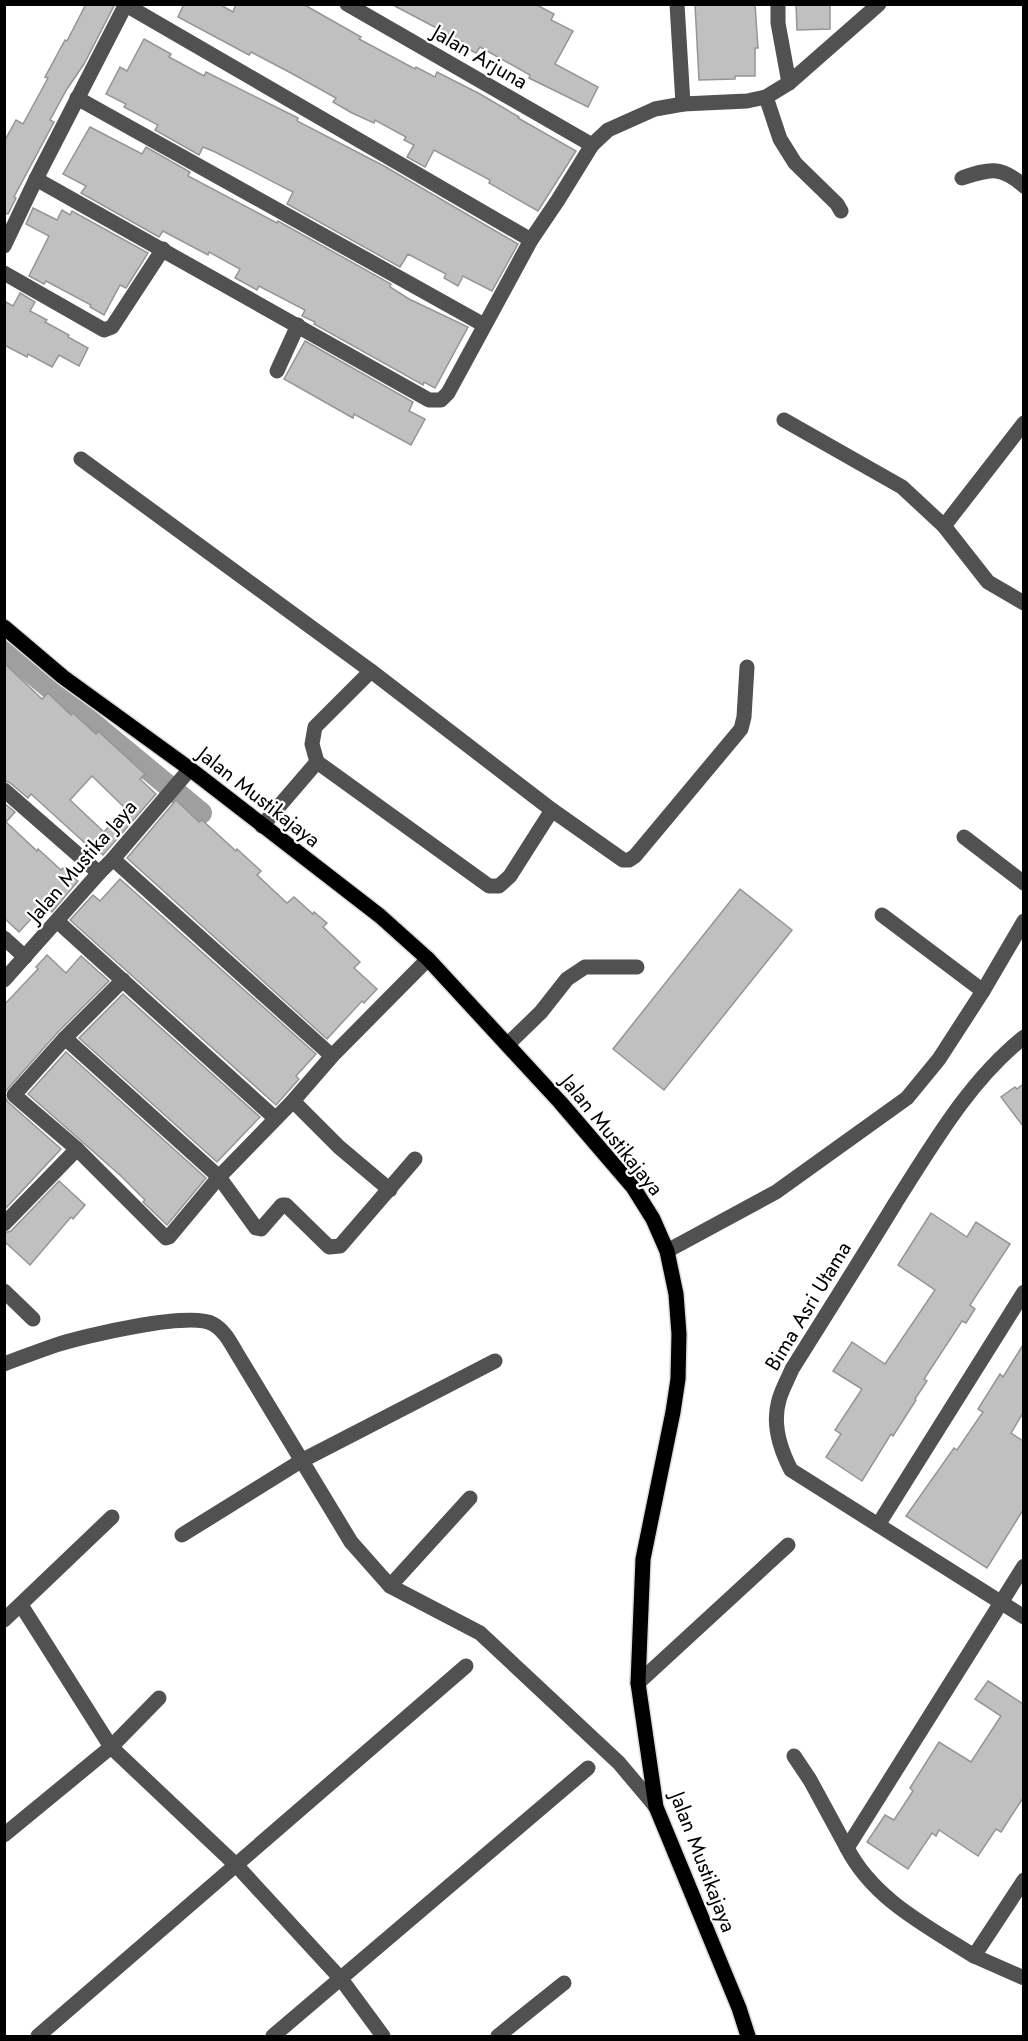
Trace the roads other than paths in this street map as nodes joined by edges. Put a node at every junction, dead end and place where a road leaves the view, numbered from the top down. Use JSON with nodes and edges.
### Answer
{"nodes":[{"id":1,"x":347,"y":4,"type":"edge"},
{"id":2,"x":677,"y":4,"type":"edge"},
{"id":3,"x":778,"y":4,"type":"edge"},
{"id":4,"x":879,"y":4,"type":"edge"},
{"id":5,"x":126,"y":5,"type":"edge"},
{"id":6,"x":789,"y":82,"type":"junction"},
{"id":7,"x":766,"y":97,"type":"junction"},
{"id":8,"x":77,"y":98,"type":"junction"},
{"id":9,"x":683,"y":104,"type":"junction"},
{"id":10,"x":592,"y":145,"type":"junction"},
{"id":11,"x":962,"y":178,"type":"dead end"},
{"id":12,"x":36,"y":179,"type":"junction"},
{"id":13,"x":1023,"y":186,"type":"edge"},
{"id":14,"x":841,"y":211,"type":"dead end"},
{"id":15,"x":531,"y":240,"type":"junction"},
{"id":16,"x":4,"y":246,"type":"edge"},
{"id":17,"x":163,"y":249,"type":"junction"},
{"id":18,"x":4,"y":273,"type":"edge"},
{"id":19,"x":484,"y":325,"type":"junction"},
{"id":20,"x":298,"y":326,"type":"junction"},
{"id":21,"x":277,"y":371,"type":"dead end"},
{"id":22,"x":784,"y":420,"type":"dead end"},
{"id":23,"x":1023,"y":423,"type":"edge"},
{"id":24,"x":81,"y":459,"type":"dead end"},
{"id":25,"x":944,"y":526,"type":"junction"},
{"id":26,"x":1023,"y":603,"type":"edge"},
{"id":27,"x":4,"y":627,"type":"edge"},
{"id":28,"x":747,"y":667,"type":"dead end"},
{"id":29,"x":371,"y":670,"type":"junction"},
{"id":30,"x":317,"y":762,"type":"junction"},
{"id":31,"x":190,"y":769,"type":"junction"},
{"id":32,"x":4,"y":790,"type":"edge"},
{"id":33,"x":552,"y":810,"type":"junction"},
{"id":34,"x":262,"y":826,"type":"junction"},
{"id":35,"x":964,"y":837,"type":"dead end"},
{"id":36,"x":113,"y":859,"type":"junction"},
{"id":37,"x":99,"y":873,"type":"junction"},
{"id":38,"x":1023,"y":883,"type":"edge"},
{"id":39,"x":882,"y":915,"type":"dead end"},
{"id":40,"x":57,"y":921,"type":"junction"},
{"id":41,"x":1023,"y":921,"type":"edge"},
{"id":42,"x":4,"y":938,"type":"edge"},
{"id":43,"x":25,"y":957,"type":"junction"},
{"id":44,"x":428,"y":959,"type":"junction"},
{"id":45,"x":637,"y":967,"type":"dead end"},
{"id":46,"x":4,"y":980,"type":"edge"},
{"id":47,"x":123,"y":980,"type":"junction"},
{"id":48,"x":983,"y":991,"type":"junction"},
{"id":49,"x":1023,"y":1037,"type":"edge"},
{"id":50,"x":65,"y":1038,"type":"junction"},
{"id":51,"x":508,"y":1044,"type":"junction"},
{"id":52,"x":332,"y":1056,"type":"junction"},
{"id":53,"x":9,"y":1100,"type":"edge"},
{"id":54,"x":293,"y":1101,"type":"junction"},
{"id":55,"x":275,"y":1118,"type":"junction"},
{"id":56,"x":78,"y":1149,"type":"junction"},
{"id":57,"x":415,"y":1159,"type":"dead end"},
{"id":58,"x":219,"y":1177,"type":"junction"},
{"id":59,"x":390,"y":1190,"type":"junction"},
{"id":60,"x":4,"y":1224,"type":"edge"},
{"id":61,"x":667,"y":1251,"type":"junction"},
{"id":62,"x":4,"y":1291,"type":"edge"},
{"id":63,"x":1023,"y":1292,"type":"edge"},
{"id":64,"x":33,"y":1319,"type":"dead end"},
{"id":65,"x":495,"y":1362,"type":"dead end"},
{"id":66,"x":4,"y":1364,"type":"edge"},
{"id":67,"x":301,"y":1461,"type":"junction"},
{"id":68,"x":470,"y":1498,"type":"dead end"},
{"id":69,"x":112,"y":1517,"type":"dead end"},
{"id":70,"x":878,"y":1525,"type":"junction"},
{"id":71,"x":182,"y":1535,"type":"dead end"},
{"id":72,"x":788,"y":1545,"type":"dead end"},
{"id":73,"x":1023,"y":1566,"type":"edge"},
{"id":74,"x":390,"y":1586,"type":"junction"},
{"id":75,"x":999,"y":1603,"type":"junction"},
{"id":76,"x":21,"y":1605,"type":"junction"},
{"id":77,"x":1023,"y":1617,"type":"edge"},
{"id":78,"x":4,"y":1620,"type":"edge"},
{"id":79,"x":466,"y":1666,"type":"dead end"},
{"id":80,"x":638,"y":1683,"type":"junction"},
{"id":81,"x":159,"y":1698,"type":"dead end"},
{"id":82,"x":111,"y":1747,"type":"junction"},
{"id":83,"x":794,"y":1756,"type":"dead end"},
{"id":84,"x":588,"y":1768,"type":"dead end"},
{"id":85,"x":656,"y":1808,"type":"junction"},
{"id":86,"x":4,"y":1835,"type":"edge"},
{"id":87,"x":847,"y":1848,"type":"junction"},
{"id":88,"x":237,"y":1866,"type":"junction"},
{"id":89,"x":1023,"y":1880,"type":"edge"},
{"id":90,"x":974,"y":1956,"type":"junction"},
{"id":91,"x":1023,"y":1978,"type":"edge"},
{"id":92,"x":341,"y":1979,"type":"junction"},
{"id":93,"x":564,"y":1983,"type":"dead end"},
{"id":94,"x":38,"y":2037,"type":"edge"},
{"id":95,"x":273,"y":2037,"type":"edge"},
{"id":96,"x":383,"y":2037,"type":"edge"},
{"id":97,"x":498,"y":2037,"type":"edge"},
{"id":98,"x":748,"y":2037,"type":"edge"}],
"edges":[{"from":1,"to":10,"type":"street","name":"Jalan Arjuna"},
{"from":2,"to":9,"type":"street"},
{"from":3,"to":6,"type":"street"},
{"from":4,"to":6,"type":"street"},
{"from":5,"to":8,"type":"street"},
{"from":5,"to":15,"type":"street"},
{"from":6,"to":7,"type":"street"},
{"from":7,"to":9,"type":"street"},
{"from":7,"to":14,"type":"street"},
{"from":8,"to":12,"type":"street"},
{"from":8,"to":19,"type":"street"},
{"from":9,"to":10,"type":"street"},
{"from":10,"to":15,"type":"street"},
{"from":11,"to":13,"type":"street"},
{"from":12,"to":16,"type":"street"},
{"from":12,"to":17,"type":"street"},
{"from":15,"to":19,"type":"street"},
{"from":17,"to":18,"type":"street"},
{"from":17,"to":20,"type":"street"},
{"from":19,"to":20,"type":"street"},
{"from":20,"to":21,"type":"street"},
{"from":22,"to":25,"type":"street"},
{"from":23,"to":25,"type":"street"},
{"from":24,"to":29,"type":"street"},
{"from":25,"to":26,"type":"street"},
{"from":27,"to":31,"type":"main road","name":"Jalan Mustikajaya"},
{"from":28,"to":33,"type":"street"},
{"from":29,"to":30,"type":"street"},
{"from":29,"to":33,"type":"street"},
{"from":30,"to":33,"type":"street"},
{"from":30,"to":34,"type":"street"},
{"from":31,"to":34,"type":"main road","name":"Jalan Mustikajaya"},
{"from":31,"to":36,"type":"street","name":"Jalan Mustika Jaya"},
{"from":32,"to":37,"type":"street"},
{"from":34,"to":44,"type":"main road","name":"Jalan Mustikajaya"},
{"from":35,"to":38,"type":"street"},
{"from":36,"to":37,"type":"street","name":"Jalan Mustika Jaya"},
{"from":36,"to":52,"type":"street"},
{"from":37,"to":40,"type":"street","name":"Jalan Mustika Jaya"},
{"from":39,"to":48,"type":"street"},
{"from":40,"to":43,"type":"street","name":"Jalan Mustika Jaya"},
{"from":40,"to":47,"type":"street"},
{"from":41,"to":48,"type":"street"},
{"from":42,"to":43,"type":"street"},
{"from":43,"to":46,"type":"street","name":"Jalan Mustika Jaya"},
{"from":44,"to":51,"type":"main road","name":"Jalan Mustikajaya"},
{"from":44,"to":52,"type":"street"},
{"from":45,"to":51,"type":"street"},
{"from":47,"to":50,"type":"street"},
{"from":47,"to":55,"type":"street"},
{"from":48,"to":61,"type":"street"},
{"from":49,"to":70,"type":"street","name":"Bima Asri Utama"},
{"from":50,"to":53,"type":"street"},
{"from":50,"to":58,"type":"street"},
{"from":51,"to":61,"type":"main road","name":"Jalan Mustikajaya"},
{"from":52,"to":54,"type":"street"},
{"from":53,"to":56,"type":"street"},
{"from":54,"to":55,"type":"street"},
{"from":54,"to":59,"type":"street"},
{"from":55,"to":58,"type":"street"},
{"from":56,"to":58,"type":"street"},
{"from":56,"to":60,"type":"street"},
{"from":57,"to":59,"type":"street"},
{"from":58,"to":59,"type":"street"},
{"from":61,"to":80,"type":"main road","name":"Jalan Mustikajaya"},
{"from":62,"to":64,"type":"street"},
{"from":63,"to":70,"type":"street"},
{"from":65,"to":67,"type":"street"},
{"from":66,"to":67,"type":"street"},
{"from":67,"to":71,"type":"street"},
{"from":67,"to":74,"type":"street"},
{"from":68,"to":74,"type":"street"},
{"from":69,"to":76,"type":"street"},
{"from":70,"to":75,"type":"street","name":"Bima Asri Utama"},
{"from":72,"to":80,"type":"street"},
{"from":73,"to":75,"type":"street"},
{"from":74,"to":85,"type":"street"},
{"from":75,"to":77,"type":"street","name":"Bima Asri Utama"},
{"from":75,"to":87,"type":"street"},
{"from":76,"to":78,"type":"street"},
{"from":76,"to":82,"type":"street"},
{"from":79,"to":88,"type":"street"},
{"from":80,"to":85,"type":"main road","name":"Jalan Mustikajaya"},
{"from":81,"to":82,"type":"street"},
{"from":82,"to":86,"type":"street"},
{"from":82,"to":88,"type":"street"},
{"from":83,"to":87,"type":"street"},
{"from":84,"to":92,"type":"street"},
{"from":85,"to":98,"type":"main road","name":"Jalan Mustikajaya"},
{"from":87,"to":90,"type":"street"},
{"from":88,"to":92,"type":"street"},
{"from":88,"to":94,"type":"street"},
{"from":89,"to":90,"type":"street"},
{"from":90,"to":91,"type":"street"},
{"from":92,"to":95,"type":"street"},
{"from":92,"to":96,"type":"street"},
{"from":93,"to":97,"type":"street"}]}
